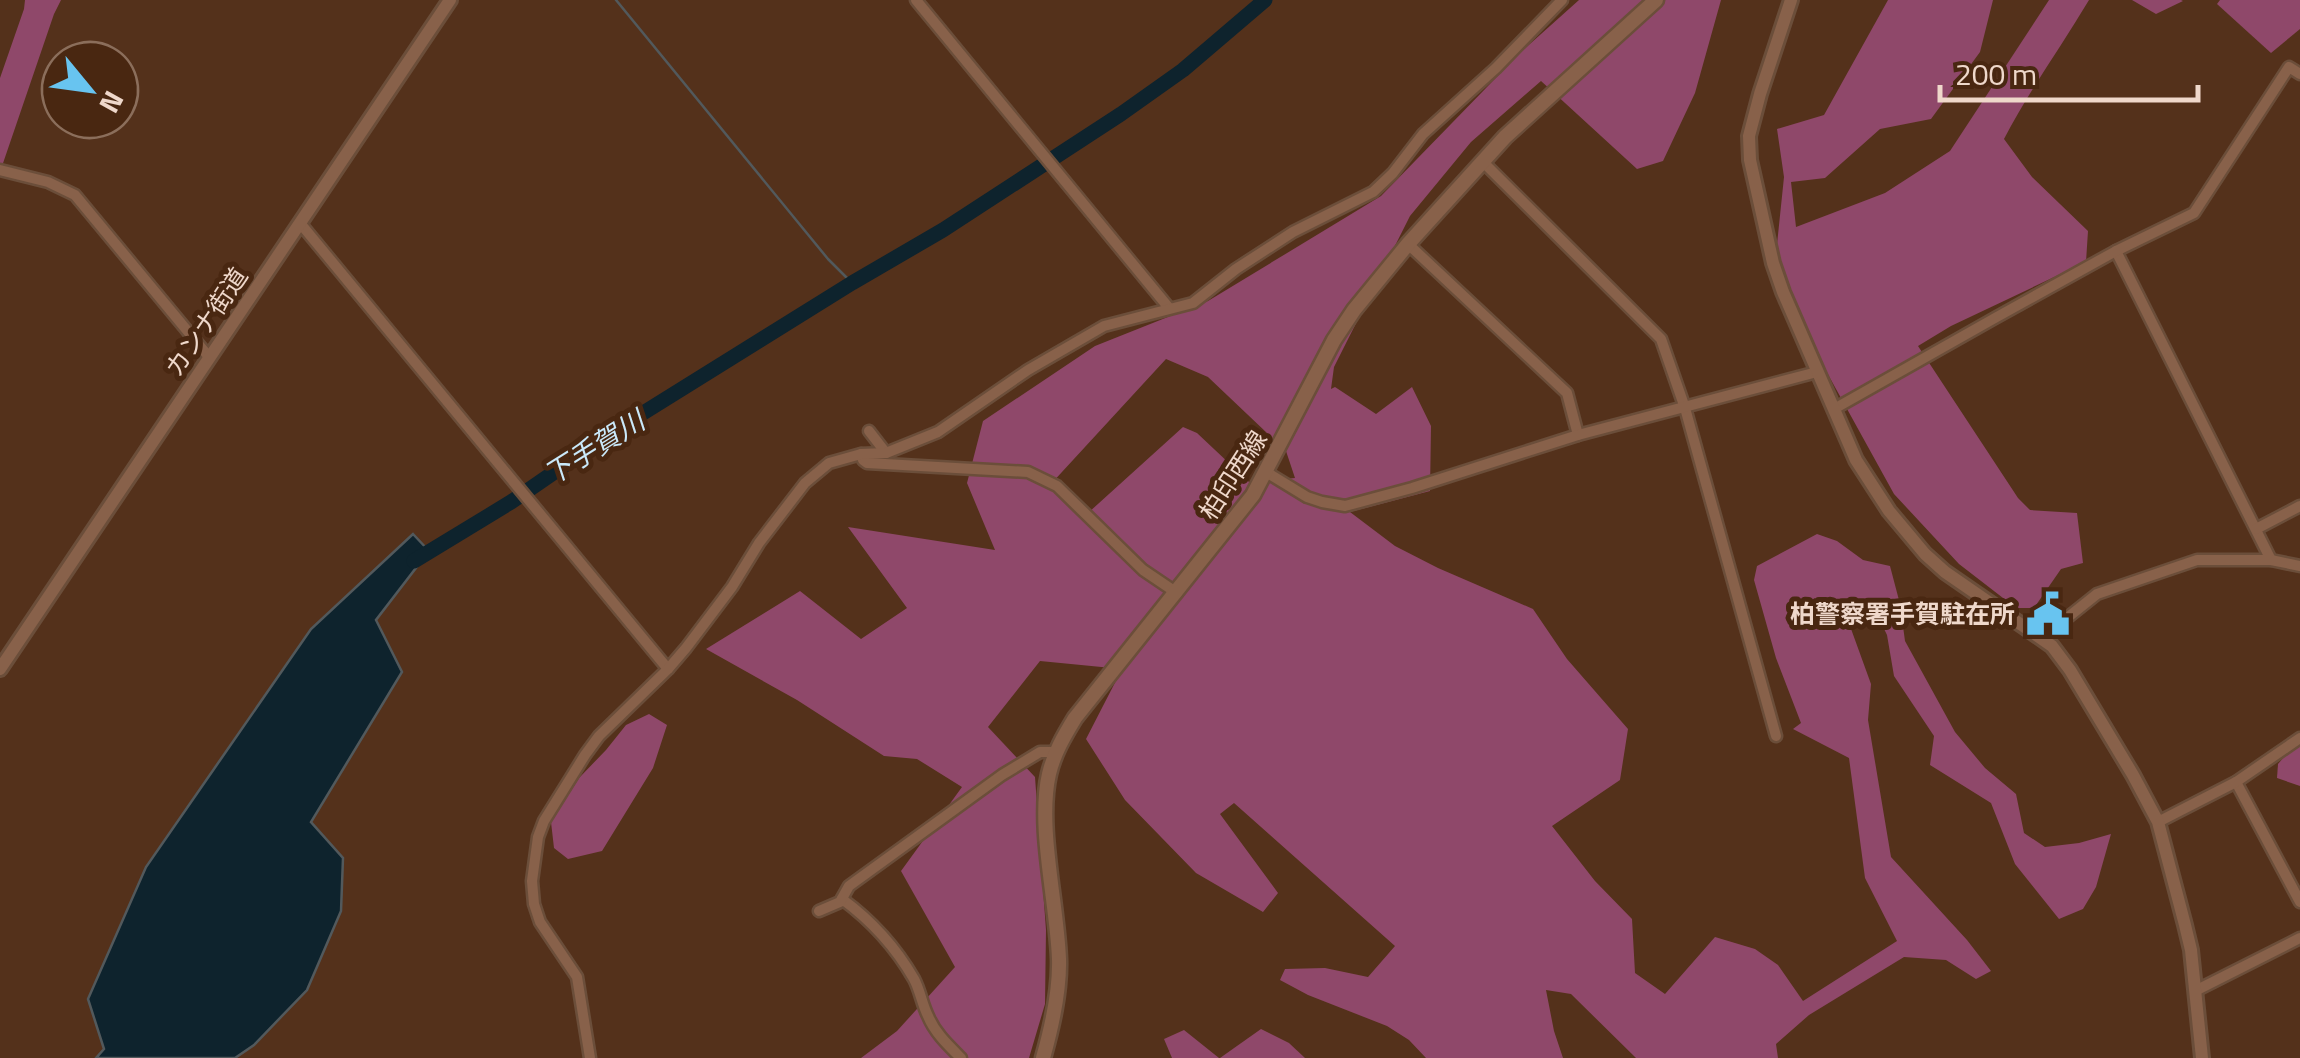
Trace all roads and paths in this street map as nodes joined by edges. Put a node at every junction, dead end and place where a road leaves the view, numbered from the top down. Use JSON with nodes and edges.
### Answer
{"nodes":[{"id":1,"x":450,"y":0,"type":"edge"},
{"id":2,"x":916,"y":0,"type":"edge"},
{"id":3,"x":1562,"y":0,"type":"edge"},
{"id":4,"x":1656,"y":0,"type":"edge"},
{"id":5,"x":1791,"y":0,"type":"edge"},
{"id":6,"x":2277,"y":60,"type":"dead end"},
{"id":7,"x":2289,"y":68,"type":"junction"},
{"id":8,"x":2300,"y":74,"type":"edge"},
{"id":9,"x":1482,"y":161,"type":"junction"},
{"id":10,"x":0,"y":170,"type":"edge"},
{"id":11,"x":300,"y":223,"type":"junction"},
{"id":12,"x":1408,"y":244,"type":"junction"},
{"id":13,"x":2116,"y":252,"type":"junction"},
{"id":14,"x":1168,"y":308,"type":"junction"},
{"id":15,"x":209,"y":357,"type":"junction"},
{"id":16,"x":1817,"y":372,"type":"junction"},
{"id":17,"x":1686,"y":408,"type":"junction"},
{"id":18,"x":1834,"y":409,"type":"junction"},
{"id":19,"x":869,"y":431,"type":"dead end"},
{"id":20,"x":1578,"y":435,"type":"junction"},
{"id":21,"x":886,"y":453,"type":"junction"},
{"id":22,"x":861,"y":454,"type":"junction"},
{"id":23,"x":1266,"y":472,"type":"junction"},
{"id":24,"x":2300,"y":506,"type":"edge"},
{"id":25,"x":2256,"y":529,"type":"junction"},
{"id":26,"x":2271,"y":560,"type":"junction"},
{"id":27,"x":2300,"y":566,"type":"edge"},
{"id":28,"x":1177,"y":593,"type":"junction"},
{"id":29,"x":2042,"y":638,"type":"junction"},
{"id":30,"x":668,"y":669,"type":"junction"},
{"id":31,"x":0,"y":670,"type":"edge"},
{"id":32,"x":1776,"y":736,"type":"dead end"},
{"id":33,"x":2300,"y":738,"type":"edge"},
{"id":34,"x":1056,"y":752,"type":"junction"},
{"id":35,"x":2236,"y":782,"type":"junction"},
{"id":36,"x":2158,"y":822,"type":"junction"},
{"id":37,"x":842,"y":899,"type":"junction"},
{"id":38,"x":2300,"y":902,"type":"edge"},
{"id":39,"x":819,"y":912,"type":"dead end"},
{"id":40,"x":2300,"y":938,"type":"edge"},
{"id":41,"x":2195,"y":991,"type":"junction"},
{"id":42,"x":590,"y":1058,"type":"edge"},
{"id":43,"x":961,"y":1058,"type":"edge"},
{"id":44,"x":1043,"y":1058,"type":"edge"},
{"id":45,"x":2202,"y":1058,"type":"edge"}],
"edges":[{"from":1,"to":11,"type":"street","name":"カンナ街道"},
{"from":2,"to":14,"type":"street"},
{"from":3,"to":14,"type":"street"},
{"from":4,"to":9,"type":"main road","name":"柏印西線"},
{"from":5,"to":16,"type":"street"},
{"from":6,"to":7,"type":"street"},
{"from":7,"to":8,"type":"street"},
{"from":7,"to":13,"type":"street"},
{"from":9,"to":12,"type":"main road","name":"柏印西線"},
{"from":9,"to":17,"type":"street"},
{"from":10,"to":15,"type":"street"},
{"from":11,"to":15,"type":"street","name":"カンナ街道"},
{"from":11,"to":30,"type":"street"},
{"from":12,"to":20,"type":"street"},
{"from":12,"to":23,"type":"main road","name":"柏印西線"},
{"from":13,"to":18,"type":"street"},
{"from":13,"to":25,"type":"street"},
{"from":14,"to":21,"type":"street"},
{"from":15,"to":31,"type":"street","name":"カンナ街道"},
{"from":16,"to":17,"type":"street"},
{"from":16,"to":18,"type":"street"},
{"from":17,"to":20,"type":"street"},
{"from":17,"to":32,"type":"street"},
{"from":18,"to":29,"type":"street"},
{"from":19,"to":21,"type":"street"},
{"from":20,"to":23,"type":"street"},
{"from":21,"to":22,"type":"street"},
{"from":22,"to":28,"type":"street"},
{"from":22,"to":30,"type":"street"},
{"from":23,"to":28,"type":"main road","name":"柏印西線"},
{"from":24,"to":25,"type":"street"},
{"from":25,"to":26,"type":"street"},
{"from":26,"to":27,"type":"street"},
{"from":26,"to":29,"type":"street"},
{"from":28,"to":34,"type":"main road","name":"柏印西線"},
{"from":29,"to":36,"type":"street"},
{"from":30,"to":42,"type":"street"},
{"from":33,"to":35,"type":"street"},
{"from":34,"to":37,"type":"street"},
{"from":34,"to":44,"type":"main road","name":"柏印西線"},
{"from":35,"to":36,"type":"street"},
{"from":35,"to":38,"type":"street"},
{"from":36,"to":41,"type":"street"},
{"from":37,"to":39,"type":"street"},
{"from":37,"to":43,"type":"street"},
{"from":40,"to":41,"type":"street"},
{"from":41,"to":45,"type":"street"}]}
